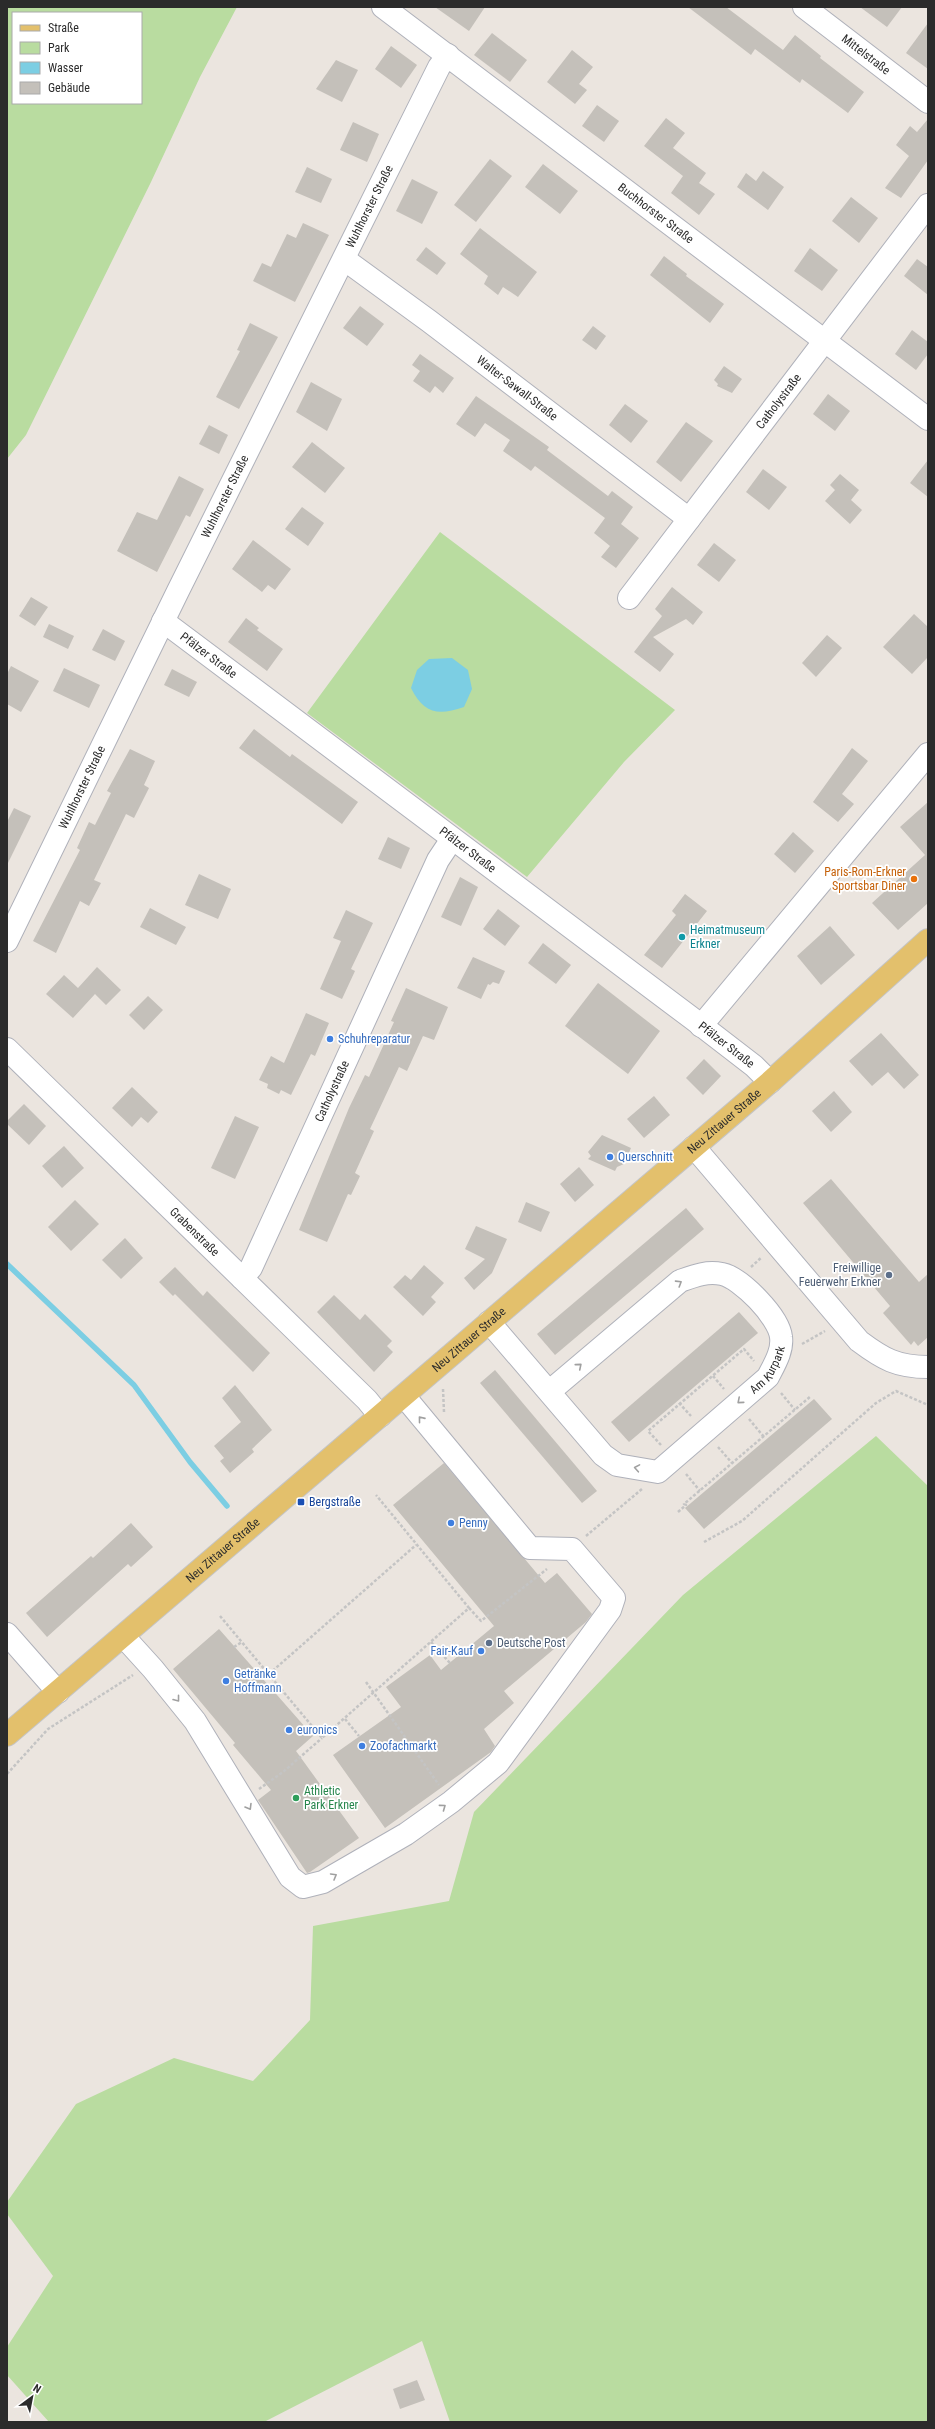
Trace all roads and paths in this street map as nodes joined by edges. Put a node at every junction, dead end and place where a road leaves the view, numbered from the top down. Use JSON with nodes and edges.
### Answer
{"nodes":[{"id":1,"x":384,"y":7,"type":"edge"},
{"id":2,"x":804,"y":7,"type":"edge"},
{"id":3,"x":448,"y":55,"type":"junction"},
{"id":4,"x":928,"y":102,"type":"edge"},
{"id":5,"x":928,"y":205,"type":"edge"},
{"id":6,"x":344,"y":259,"type":"junction"},
{"id":7,"x":824,"y":340,"type":"junction"},
{"id":8,"x":928,"y":419,"type":"edge"},
{"id":9,"x":689,"y":519,"type":"junction"},
{"id":10,"x":629,"y":598,"type":"dead end"},
{"id":11,"x":163,"y":621,"type":"junction"},
{"id":12,"x":928,"y":754,"type":"edge"},
{"id":13,"x":452,"y":839,"type":"junction"},
{"id":14,"x":928,"y":940,"type":"edge"},
{"id":15,"x":7,"y":941,"type":"edge"},
{"id":16,"x":701,"y":1026,"type":"junction"},
{"id":17,"x":7,"y":1049,"type":"edge"},
{"id":18,"x":770,"y":1082,"type":"junction"},
{"id":19,"x":694,"y":1147,"type":"junction"},
{"id":20,"x":242,"y":1278,"type":"junction"},
{"id":21,"x":490,"y":1322,"type":"junction"},
{"id":22,"x":829,"y":1329,"type":"dead end"},
{"id":23,"x":744,"y":1349,"type":"dead end"},
{"id":24,"x":778,"y":1356,"type":"junction"},
{"id":25,"x":928,"y":1367,"type":"edge"},
{"id":26,"x":550,"y":1391,"type":"junction"},
{"id":27,"x":404,"y":1396,"type":"junction"},
{"id":28,"x":811,"y":1396,"type":"dead end"},
{"id":29,"x":928,"y":1405,"type":"edge"},
{"id":30,"x":380,"y":1416,"type":"junction"},
{"id":31,"x":648,"y":1431,"type":"dead end"},
{"id":32,"x":646,"y":1486,"type":"dead end"},
{"id":33,"x":376,"y":1495,"type":"dead end"},
{"id":34,"x":678,"y":1512,"type":"dead end"},
{"id":35,"x":704,"y":1542,"type":"dead end"},
{"id":36,"x":416,"y":1545,"type":"junction"},
{"id":37,"x":572,"y":1549,"type":"junction"},
{"id":38,"x":548,"y":1568,"type":"dead end"},
{"id":39,"x":469,"y":1608,"type":"junction"},
{"id":40,"x":220,"y":1616,"type":"dead end"},
{"id":41,"x":7,"y":1634,"type":"edge"},
{"id":42,"x":124,"y":1637,"type":"junction"},
{"id":43,"x":242,"y":1642,"type":"junction"},
{"id":44,"x":431,"y":1642,"type":"junction"},
{"id":45,"x":234,"y":1647,"type":"dead end"},
{"id":46,"x":450,"y":1663,"type":"dead end"},
{"id":47,"x":151,"y":1667,"type":"junction"},
{"id":48,"x":269,"y":1674,"type":"junction"},
{"id":49,"x":366,"y":1682,"type":"dead end"},
{"id":50,"x":58,"y":1692,"type":"junction"},
{"id":51,"x":374,"y":1693,"type":"junction"},
{"id":52,"x":345,"y":1719,"type":"junction"},
{"id":53,"x":7,"y":1735,"type":"edge"},
{"id":54,"x":359,"y":1736,"type":"dead end"},
{"id":55,"x":322,"y":1738,"type":"junction"},
{"id":56,"x":7,"y":1774,"type":"edge"},
{"id":57,"x":244,"y":1800,"type":"junction"},
{"id":58,"x":451,"y":1802,"type":"junction"}],
"edges":[{"from":1,"to":3,"type":"street","name":"Buchhorster Straße"},
{"from":2,"to":4,"type":"street","name":"Mittelstraße"},
{"from":3,"to":6,"type":"street","name":"Wuhlhorster Straße"},
{"from":3,"to":7,"type":"street","name":"Buchhorster Straße"},
{"from":5,"to":7,"type":"street","name":"Catholystraße"},
{"from":6,"to":9,"type":"street","name":"Walter-Sawall-Straße"},
{"from":6,"to":11,"type":"street","name":"Wuhlhorster Straße"},
{"from":7,"to":8,"type":"street","name":"Buchhorster Straße"},
{"from":7,"to":9,"type":"street","name":"Catholystraße"},
{"from":9,"to":10,"type":"street","name":"Catholystraße"},
{"from":11,"to":13,"type":"street","name":"Pfälzer Straße"},
{"from":11,"to":15,"type":"street","name":"Wuhlhorster Straße"},
{"from":12,"to":16,"type":"street"},
{"from":13,"to":16,"type":"street","name":"Pfälzer Straße"},
{"from":13,"to":20,"type":"street","name":"Catholystraße"},
{"from":14,"to":18,"type":"main road","name":"Neu Zittauer Straße"},
{"from":16,"to":18,"type":"street","name":"Pfälzer Straße"},
{"from":17,"to":20,"type":"street","name":"Grabenstraße"},
{"from":18,"to":19,"type":"main road","name":"Neu Zittauer Straße"},
{"from":19,"to":21,"type":"main road","name":"Neu Zittauer Straße"},
{"from":19,"to":25,"type":"street"},
{"from":20,"to":30,"type":"street","name":"Grabenstraße"},
{"from":21,"to":26,"type":"street","name":"Am Kurpark"},
{"from":21,"to":27,"type":"main road","name":"Neu Zittauer Straße"},
{"from":22,"to":24,"type":"path"},
{"from":23,"to":31,"type":"path"},
{"from":24,"to":26,"type":"street","name":"Am Kurpark","one_way":true},
{"from":26,"to":24,"type":"street","name":"Am Kurpark","one_way":true},
{"from":27,"to":30,"type":"main road","name":"Neu Zittauer Straße"},
{"from":37,"to":27,"type":"street","one_way":true},
{"from":28,"to":34,"type":"path"},
{"from":29,"to":35,"type":"path"},
{"from":30,"to":42,"type":"main road","name":"Neu Zittauer Straße"},
{"from":32,"to":37,"type":"path"},
{"from":33,"to":36,"type":"path"},
{"from":36,"to":39,"type":"path"},
{"from":36,"to":48,"type":"path"},
{"from":37,"to":58,"type":"street"},
{"from":38,"to":39,"type":"path"},
{"from":39,"to":44,"type":"path"},
{"from":40,"to":43,"type":"path"},
{"from":41,"to":50,"type":"street"},
{"from":42,"to":47,"type":"street"},
{"from":42,"to":50,"type":"main road","name":"Neu Zittauer Straße"},
{"from":43,"to":45,"type":"path"},
{"from":43,"to":48,"type":"path"},
{"from":44,"to":46,"type":"path"},
{"from":44,"to":51,"type":"path"},
{"from":47,"to":56,"type":"path"},
{"from":47,"to":57,"type":"street","one_way":true},
{"from":48,"to":55,"type":"path"},
{"from":49,"to":51,"type":"path"},
{"from":50,"to":53,"type":"main road","name":"Neu Zittauer Straße"},
{"from":51,"to":52,"type":"path"},
{"from":51,"to":58,"type":"path"},
{"from":52,"to":54,"type":"path"},
{"from":52,"to":55,"type":"path"},
{"from":55,"to":57,"type":"path"},
{"from":57,"to":58,"type":"street","one_way":true}]}
